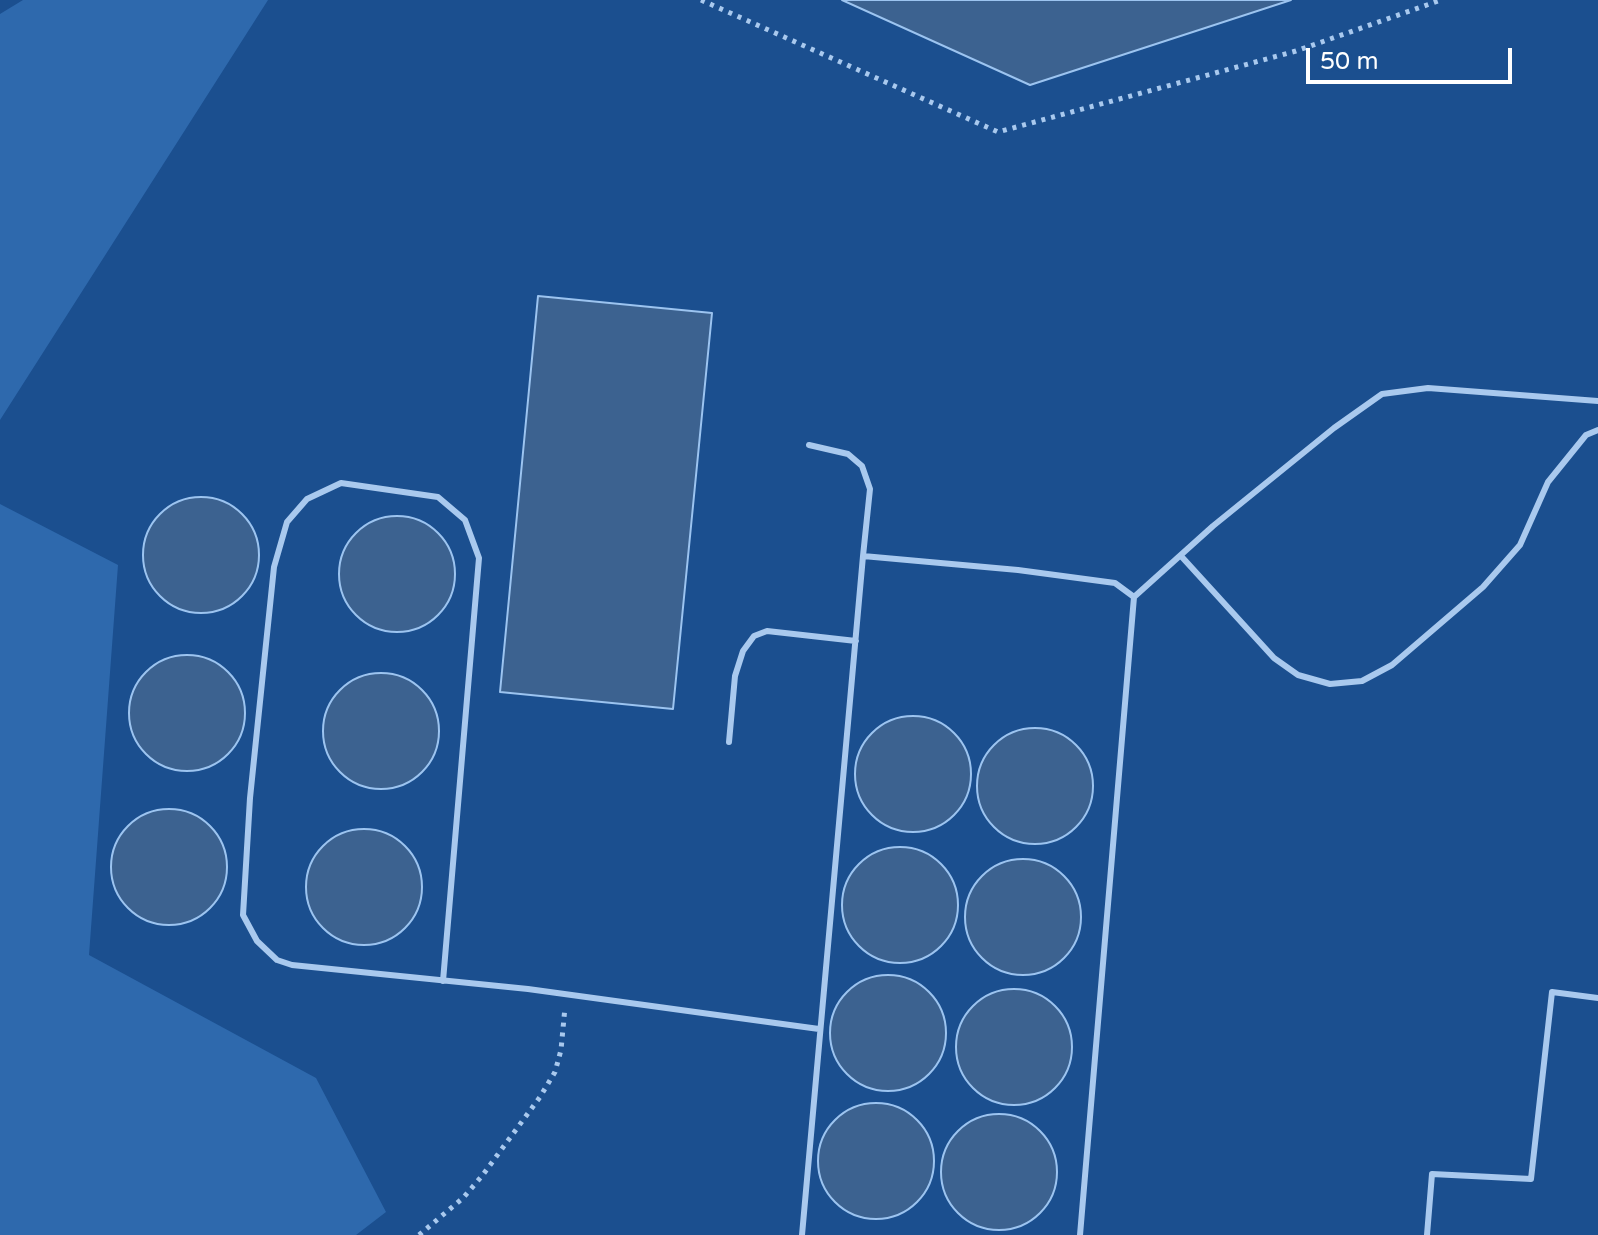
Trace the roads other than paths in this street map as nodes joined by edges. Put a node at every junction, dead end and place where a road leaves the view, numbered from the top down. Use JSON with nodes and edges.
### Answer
{"nodes":[{"id":1,"x":1598,"y":401,"type":"edge"},
{"id":2,"x":1598,"y":430,"type":"edge"},
{"id":3,"x":809,"y":445,"type":"dead end"},
{"id":4,"x":863,"y":556,"type":"junction"},
{"id":5,"x":1181,"y":556,"type":"junction"},
{"id":6,"x":1134,"y":597,"type":"junction"},
{"id":7,"x":856,"y":641,"type":"junction"},
{"id":8,"x":729,"y":742,"type":"dead end"},
{"id":9,"x":443,"y":981,"type":"junction"},
{"id":10,"x":1598,"y":998,"type":"edge"},
{"id":11,"x":819,"y":1029,"type":"junction"},
{"id":12,"x":802,"y":1235,"type":"edge"},
{"id":13,"x":1080,"y":1235,"type":"edge"},
{"id":14,"x":1427,"y":1235,"type":"edge"}],
"edges":[{"from":1,"to":5,"type":"lane"},
{"from":2,"to":5,"type":"lane"},
{"from":3,"to":4,"type":"lane"},
{"from":4,"to":6,"type":"lane"},
{"from":4,"to":7,"type":"lane"},
{"from":5,"to":6,"type":"lane"},
{"from":6,"to":13,"type":"lane"},
{"from":7,"to":8,"type":"lane"},
{"from":7,"to":11,"type":"lane"},
{"from":9,"to":9,"type":"lane"},
{"from":9,"to":11,"type":"lane"},
{"from":10,"to":14,"type":"lane"},
{"from":11,"to":12,"type":"lane"}]}
